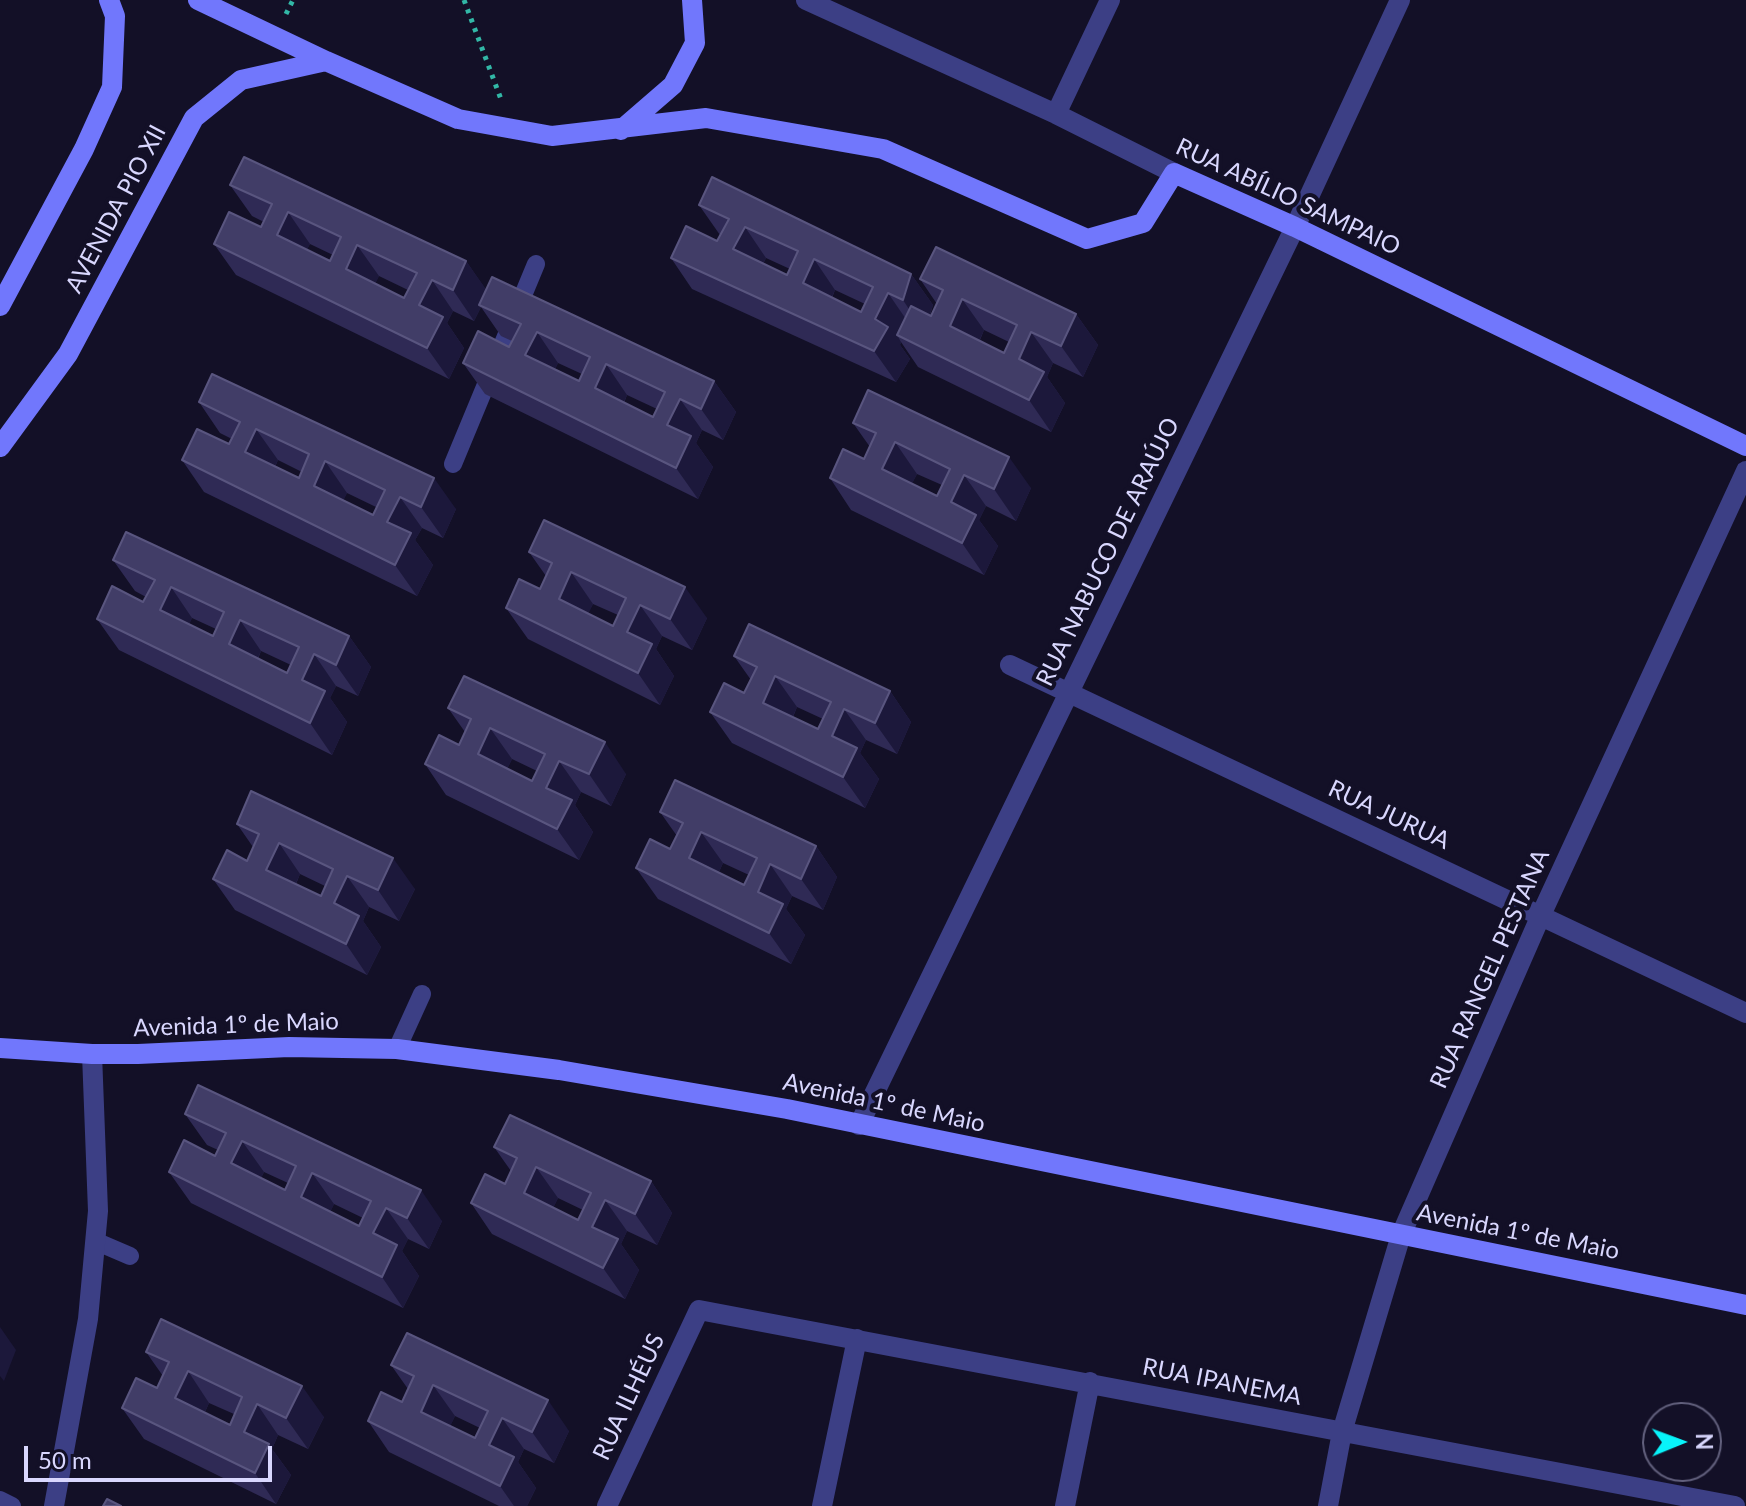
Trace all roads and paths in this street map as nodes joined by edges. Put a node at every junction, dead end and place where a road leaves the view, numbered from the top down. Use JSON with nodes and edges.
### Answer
{"nodes":[{"id":1,"x":109,"y":0,"type":"edge"},
{"id":2,"x":198,"y":0,"type":"edge"},
{"id":3,"x":464,"y":0,"type":"edge"},
{"id":4,"x":692,"y":0,"type":"edge"},
{"id":5,"x":808,"y":0,"type":"edge"},
{"id":6,"x":1110,"y":0,"type":"edge"},
{"id":7,"x":1400,"y":0,"type":"edge"},
{"id":8,"x":326,"y":61,"type":"junction"},
{"id":9,"x":1056,"y":114,"type":"junction"},
{"id":10,"x":513,"y":129,"type":"junction"},
{"id":11,"x":621,"y":130,"type":"junction"},
{"id":12,"x":1174,"y":173,"type":"junction"},
{"id":13,"x":1295,"y":227,"type":"junction"},
{"id":14,"x":536,"y":264,"type":"dead end"},
{"id":15,"x":0,"y":306,"type":"edge"},
{"id":16,"x":1746,"y":446,"type":"edge"},
{"id":17,"x":0,"y":447,"type":"edge"},
{"id":18,"x":453,"y":464,"type":"dead end"},
{"id":19,"x":1746,"y":471,"type":"edge"},
{"id":20,"x":1010,"y":665,"type":"dead end"},
{"id":21,"x":1067,"y":693,"type":"junction"},
{"id":22,"x":1541,"y":915,"type":"junction"},
{"id":23,"x":422,"y":994,"type":"dead end"},
{"id":24,"x":1746,"y":1013,"type":"edge"},
{"id":25,"x":0,"y":1048,"type":"edge"},
{"id":26,"x":397,"y":1049,"type":"junction"},
{"id":27,"x":92,"y":1054,"type":"junction"},
{"id":28,"x":859,"y":1125,"type":"junction"},
{"id":29,"x":1401,"y":1235,"type":"junction"},
{"id":30,"x":95,"y":1241,"type":"junction"},
{"id":31,"x":130,"y":1256,"type":"dead end"},
{"id":32,"x":1746,"y":1305,"type":"edge"},
{"id":33,"x":699,"y":1310,"type":"joint"},
{"id":34,"x":857,"y":1339,"type":"junction"},
{"id":35,"x":1090,"y":1382,"type":"junction"},
{"id":36,"x":1342,"y":1432,"type":"junction"},
{"id":37,"x":0,"y":1500,"type":"edge"},
{"id":38,"x":12,"y":1506,"type":"edge"},
{"id":39,"x":54,"y":1506,"type":"edge"},
{"id":40,"x":607,"y":1506,"type":"edge"},
{"id":41,"x":822,"y":1506,"type":"edge"},
{"id":42,"x":1065,"y":1506,"type":"edge"},
{"id":43,"x":1328,"y":1506,"type":"edge"},
{"id":44,"x":1735,"y":1506,"type":"edge"}],
"edges":[{"from":1,"to":15,"type":"street"},
{"from":2,"to":8,"type":"street"},
{"from":3,"to":10,"type":"path"},
{"from":4,"to":11,"type":"street"},
{"from":5,"to":9,"type":"street","name":"RUA ABÍLIO SAMPAIO"},
{"from":6,"to":9,"type":"street"},
{"from":7,"to":13,"type":"street","name":"RUA NABUCO DE ARAÚJO"},
{"from":8,"to":10,"type":"street"},
{"from":8,"to":17,"type":"street","name":"AVENIDA PIO XII"},
{"from":9,"to":12,"type":"street","name":"RUA ABÍLIO SAMPAIO"},
{"from":10,"to":11,"type":"street"},
{"from":11,"to":12,"type":"street"},
{"from":12,"to":13,"type":"street","name":"RUA ABÍLIO SAMPAIO"},
{"from":13,"to":16,"type":"street","name":"RUA ABÍLIO SAMPAIO"},
{"from":13,"to":21,"type":"street","name":"RUA NABUCO DE ARAÚJO"},
{"from":14,"to":18,"type":"lane"},
{"from":19,"to":22,"type":"street","name":"RUA RANGEL PESTANA"},
{"from":20,"to":21,"type":"street","name":"RUA JURUA"},
{"from":21,"to":22,"type":"street","name":"RUA JURUA"},
{"from":21,"to":28,"type":"street","name":"RUA NABUCO DE ARAÚJO"},
{"from":22,"to":24,"type":"street","name":"RUA JURUA"},
{"from":22,"to":29,"type":"street","name":"RUA RANGEL PESTANA"},
{"from":23,"to":26,"type":"lane"},
{"from":25,"to":27,"type":"street","name":"Avenida 1º de Maio"},
{"from":26,"to":27,"type":"street","name":"Avenida 1º de Maio"},
{"from":26,"to":28,"type":"street","name":"Avenida 1º de Maio"},
{"from":27,"to":30,"type":"street"},
{"from":28,"to":29,"type":"street","name":"Avenida 1º de Maio"},
{"from":29,"to":32,"type":"street","name":"Avenida 1º de Maio"},
{"from":29,"to":36,"type":"street","name":"RUA RANGEL PESTANA"},
{"from":30,"to":31,"type":"lane"},
{"from":30,"to":39,"type":"street"},
{"from":33,"to":34,"type":"street","name":"RUA IPANEMA"},
{"from":33,"to":40,"type":"street","name":"RUA ILHÉUS"},
{"from":34,"to":35,"type":"street","name":"RUA IPANEMA"},
{"from":34,"to":41,"type":"street"},
{"from":35,"to":36,"type":"street","name":"RUA IPANEMA"},
{"from":35,"to":42,"type":"street"},
{"from":36,"to":43,"type":"street","name":"RUA RANGEL PESTANA"},
{"from":36,"to":44,"type":"street","name":"RUA IPANEMA"},
{"from":37,"to":38,"type":"lane"}]}
